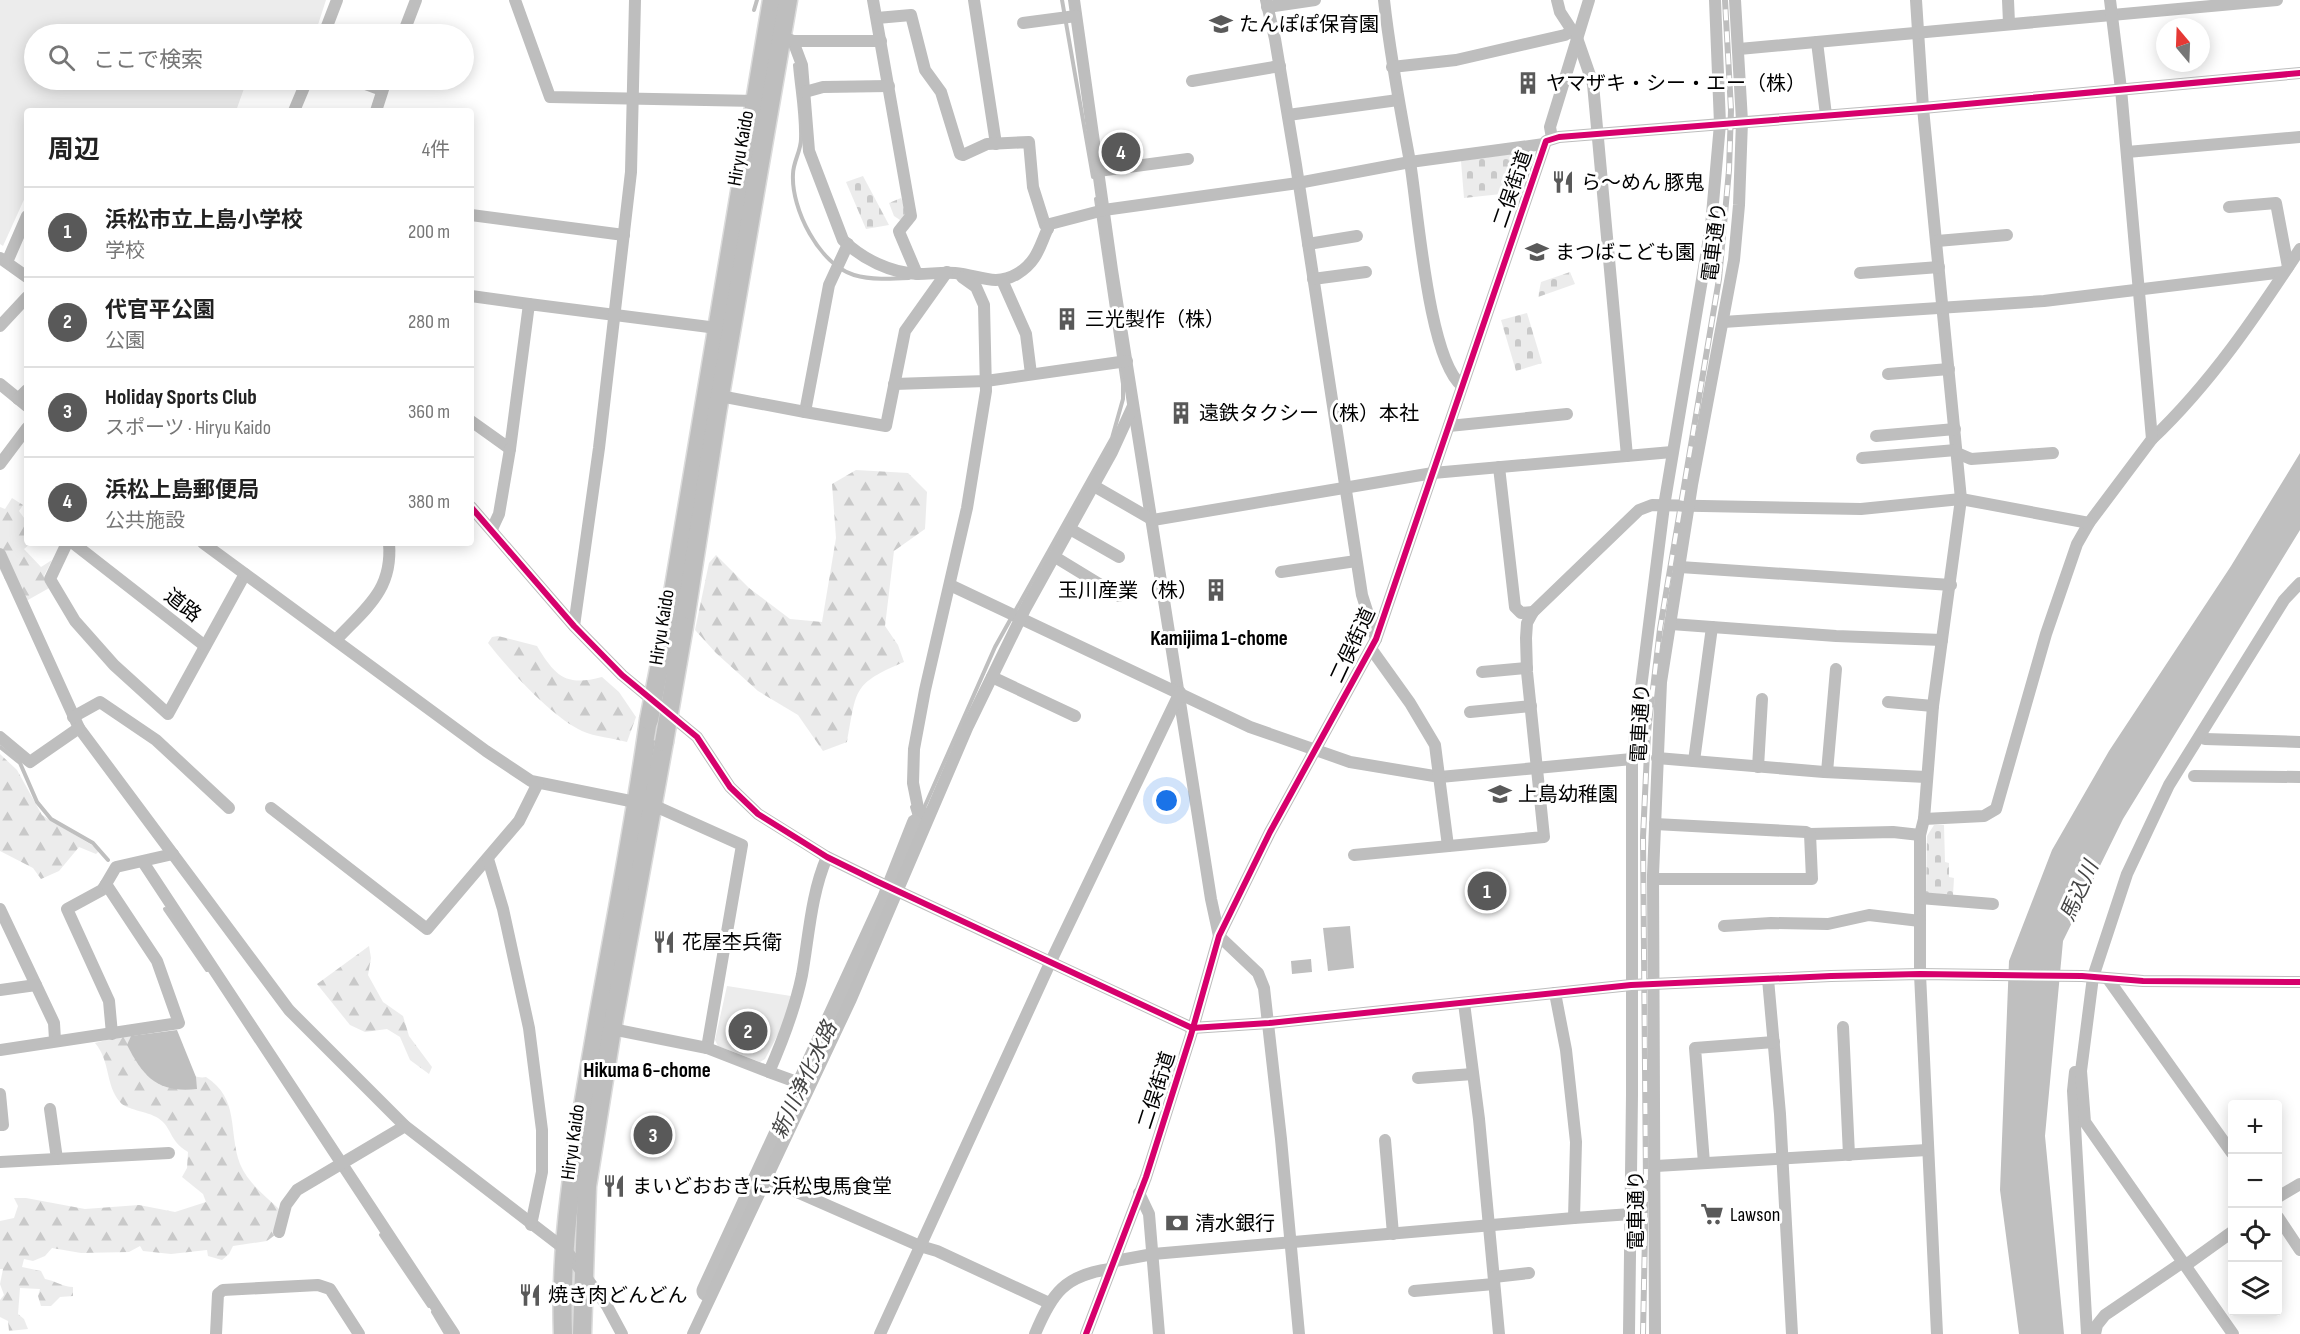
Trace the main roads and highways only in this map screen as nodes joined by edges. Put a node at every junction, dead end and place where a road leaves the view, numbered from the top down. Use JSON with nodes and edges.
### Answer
{"nodes":[{"id":1,"x":772,"y":0,"type":"edge"},
{"id":2,"x":788,"y":0,"type":"edge"},
{"id":3,"x":676,"y":624,"type":"junction"},
{"id":4,"x":646,"y":804,"type":"junction"},
{"id":5,"x":563,"y":1334,"type":"edge"},
{"id":6,"x":582,"y":1334,"type":"edge"}],
"edges":[{"from":1,"to":3,"type":"highway","name":"Hiryu Kaido"},
{"from":2,"to":3,"type":"highway","name":"Hiryu Kaido"},
{"from":3,"to":4,"type":"highway","name":"Hiryu Kaido","bridge":true},
{"from":3,"to":4,"type":"highway","name":"Hiryu Kaido","bridge":true},
{"from":4,"to":5,"type":"highway","name":"Hiryu Kaido"},
{"from":4,"to":6,"type":"highway","name":"Hiryu Kaido"}]}
